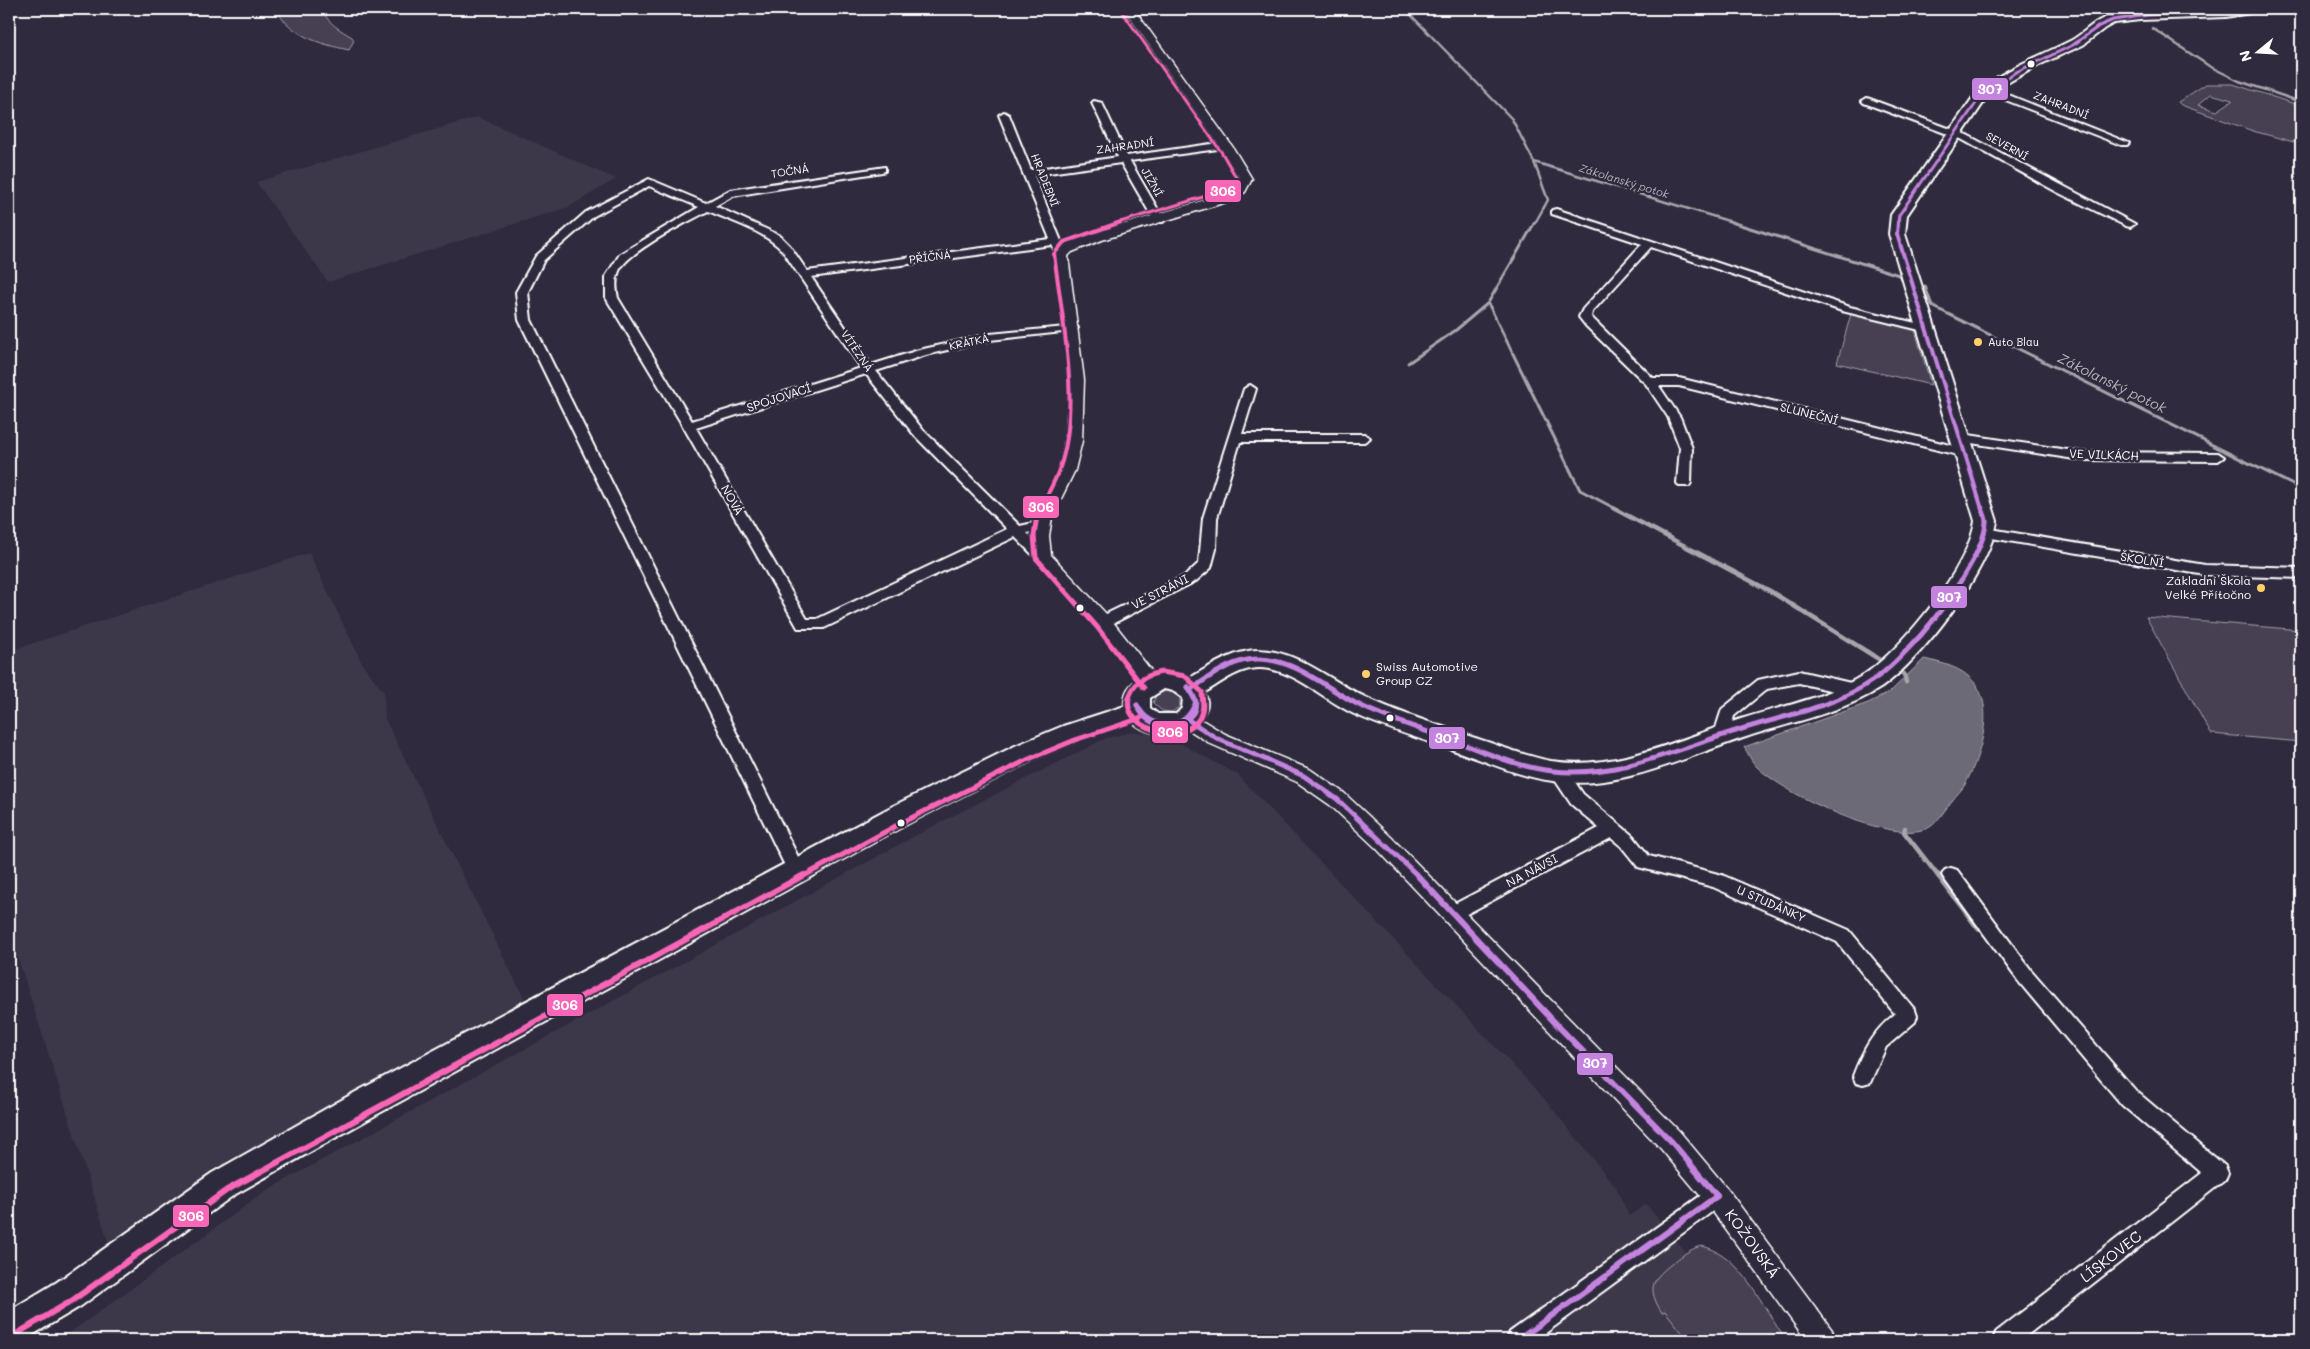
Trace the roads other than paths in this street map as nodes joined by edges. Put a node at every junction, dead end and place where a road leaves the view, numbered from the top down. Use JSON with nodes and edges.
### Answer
{"nodes":[{"id":1,"x":1129,"y":9,"type":"edge"},
{"id":2,"x":2251,"y":9,"type":"edge"},
{"id":3,"x":1988,"y":90,"type":"junction"},
{"id":4,"x":1867,"y":101,"type":"dead end"},
{"id":5,"x":1097,"y":103,"type":"dead end"},
{"id":6,"x":1004,"y":115,"type":"dead end"},
{"id":7,"x":1953,"y":133,"type":"junction"},
{"id":8,"x":2124,"y":143,"type":"dead end"},
{"id":9,"x":1225,"y":145,"type":"junction"},
{"id":10,"x":1124,"y":159,"type":"junction"},
{"id":11,"x":882,"y":170,"type":"dead end"},
{"id":12,"x":1028,"y":173,"type":"junction"},
{"id":13,"x":705,"y":206,"type":"junction"},
{"id":14,"x":1556,"y":212,"type":"dead end"},
{"id":15,"x":1159,"y":220,"type":"junction"},
{"id":16,"x":2130,"y":224,"type":"dead end"},
{"id":17,"x":1648,"y":244,"type":"junction"},
{"id":18,"x":1058,"y":248,"type":"junction"},
{"id":19,"x":805,"y":275,"type":"junction"},
{"id":20,"x":1072,"y":328,"type":"junction"},
{"id":21,"x":1928,"y":329,"type":"junction"},
{"id":22,"x":869,"y":370,"type":"junction"},
{"id":23,"x":1650,"y":382,"type":"junction"},
{"id":24,"x":1250,"y":389,"type":"dead end"},
{"id":25,"x":689,"y":426,"type":"junction"},
{"id":26,"x":1235,"y":438,"type":"junction"},
{"id":27,"x":1364,"y":438,"type":"dead end"},
{"id":28,"x":1964,"y":446,"type":"junction"},
{"id":29,"x":2218,"y":457,"type":"dead end"},
{"id":30,"x":1684,"y":483,"type":"dead end"},
{"id":31,"x":1042,"y":526,"type":"junction"},
{"id":32,"x":1015,"y":531,"type":"junction"},
{"id":33,"x":1985,"y":533,"type":"junction"},
{"id":34,"x":1043,"y":557,"type":"junction"},
{"id":35,"x":2301,"y":573,"type":"edge"},
{"id":36,"x":1103,"y":622,"type":"junction"},
{"id":37,"x":1150,"y":683,"type":"junction"},
{"id":38,"x":1191,"y":689,"type":"junction"},
{"id":39,"x":1855,"y":690,"type":"junction"},
{"id":40,"x":1139,"y":711,"type":"junction"},
{"id":41,"x":1187,"y":720,"type":"junction"},
{"id":42,"x":1722,"y":734,"type":"junction"},
{"id":43,"x":1559,"y":772,"type":"junction"},
{"id":44,"x":1612,"y":829,"type":"junction"},
{"id":45,"x":796,"y":871,"type":"junction"},
{"id":46,"x":1951,"y":876,"type":"dead end"},
{"id":47,"x":1453,"y":913,"type":"junction"},
{"id":48,"x":1863,"y":1076,"type":"dead end"},
{"id":49,"x":1717,"y":1196,"type":"junction"},
{"id":50,"x":9,"y":1330,"type":"edge"},
{"id":51,"x":1518,"y":1340,"type":"edge"},
{"id":52,"x":1822,"y":1340,"type":"edge"},
{"id":53,"x":2004,"y":1340,"type":"edge"}],
"edges":[{"from":1,"to":9,"type":"street"},
{"from":2,"to":3,"type":"main road"},
{"from":3,"to":7,"type":"main road"},
{"from":3,"to":8,"type":"street","name":"ZAHRADNÍ"},
{"from":4,"to":7,"type":"street","name":"SEVERNÍ"},
{"from":5,"to":10,"type":"street","name":"JIŽNÍ"},
{"from":6,"to":12,"type":"street","name":"HRADEBNÍ"},
{"from":7,"to":16,"type":"street","name":"SEVERNÍ"},
{"from":7,"to":21,"type":"main road"},
{"from":9,"to":10,"type":"street","name":"ZAHRADNÍ"},
{"from":9,"to":15,"type":"street"},
{"from":10,"to":12,"type":"street","name":"ZAHRADNÍ"},
{"from":10,"to":15,"type":"street","name":"JIŽNÍ"},
{"from":11,"to":13,"type":"street","name":"TOČNÁ"},
{"from":12,"to":18,"type":"street","name":"HRADEBNÍ"},
{"from":13,"to":19,"type":"street","name":"VÍTĚZNÁ"},
{"from":13,"to":25,"type":"street","name":"NOVÁ"},
{"from":13,"to":45,"type":"street","name":"VÍTĚZNÁ"},
{"from":14,"to":17,"type":"street"},
{"from":15,"to":18,"type":"street"},
{"from":17,"to":21,"type":"street"},
{"from":17,"to":23,"type":"street"},
{"from":18,"to":19,"type":"street","name":"PŘÍČNÁ"},
{"from":18,"to":20,"type":"street"},
{"from":19,"to":22,"type":"street","name":"VÍTĚZNÁ"},
{"from":20,"to":22,"type":"street","name":"KRÁTKÁ"},
{"from":20,"to":31,"type":"street"},
{"from":21,"to":28,"type":"main road"},
{"from":22,"to":25,"type":"street","name":"SPOJOVACÍ"},
{"from":22,"to":32,"type":"street","name":"VÍTĚZNÁ"},
{"from":23,"to":28,"type":"street","name":"SLUNEČNÍ"},
{"from":23,"to":30,"type":"street"},
{"from":24,"to":26,"type":"street","name":"VE STRÁNI"},
{"from":25,"to":32,"type":"street","name":"NOVÁ"},
{"from":26,"to":27,"type":"street"},
{"from":26,"to":36,"type":"street","name":"VE STRÁNI"},
{"from":28,"to":29,"type":"street","name":"VE VILKÁCH"},
{"from":28,"to":33,"type":"main road"},
{"from":31,"to":32,"type":"street"},
{"from":31,"to":34,"type":"street"},
{"from":32,"to":34,"type":"street","name":"VÍTĚZNÁ"},
{"from":33,"to":35,"type":"street","name":"ŠKOLNÍ"},
{"from":33,"to":39,"type":"main road"},
{"from":34,"to":36,"type":"street"},
{"from":36,"to":37,"type":"street"},
{"from":37,"to":38,"type":"main road"},
{"from":37,"to":40,"type":"main road"},
{"from":38,"to":41,"type":"main road"},
{"from":38,"to":43,"type":"main road"},
{"from":39,"to":42,"type":"main road"},
{"from":39,"to":42,"type":"street"},
{"from":40,"to":41,"type":"main road"},
{"from":40,"to":45,"type":"main road"},
{"from":41,"to":47,"type":"street","name":"KOŽOVSKÁ"},
{"from":42,"to":43,"type":"main road"},
{"from":43,"to":44,"type":"street","name":"U STUDÁNKY"},
{"from":44,"to":47,"type":"street","name":"NA NÁVSI"},
{"from":44,"to":48,"type":"street","name":"U STUDÁNKY"},
{"from":45,"to":50,"type":"main road"},
{"from":46,"to":53,"type":"street","name":"LÍSKOVEC"},
{"from":47,"to":49,"type":"street","name":"KOŽOVSKÁ"},
{"from":49,"to":51,"type":"street"},
{"from":49,"to":52,"type":"street","name":"KOŽOVSKÁ"}]}
